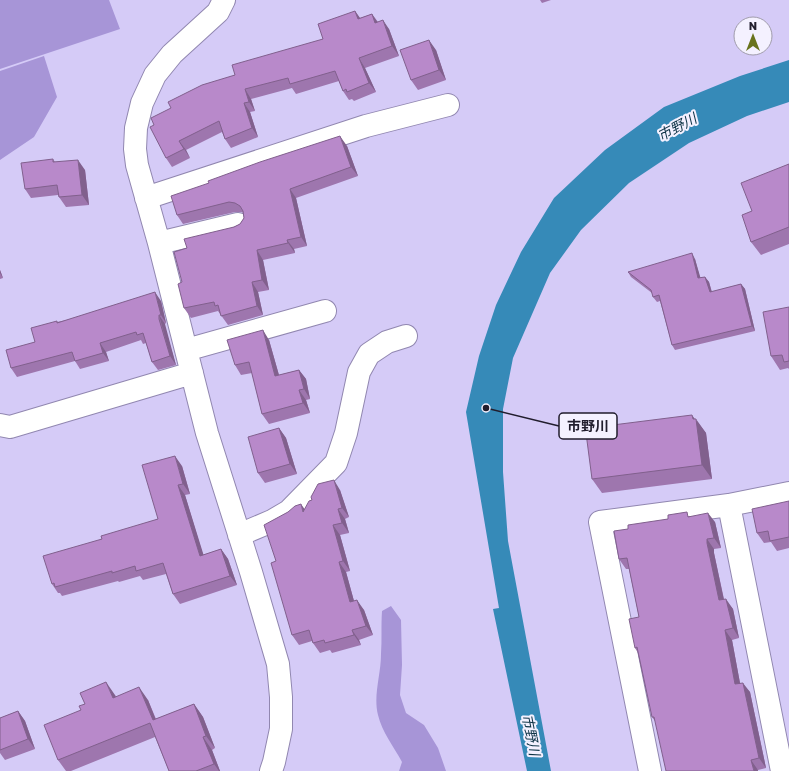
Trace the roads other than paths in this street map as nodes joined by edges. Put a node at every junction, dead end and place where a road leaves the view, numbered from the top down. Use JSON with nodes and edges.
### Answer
{"nodes":[{"id":1,"x":224,"y":0,"type":"edge"},
{"id":2,"x":448,"y":105,"type":"dead end"},
{"id":3,"x":146,"y":198,"type":"junction"},
{"id":4,"x":238,"y":224,"type":"edge"},
{"id":5,"x":159,"y":243,"type":"junction"},
{"id":6,"x":325,"y":311,"type":"dead end"},
{"id":7,"x":406,"y":336,"type":"dead end"},
{"id":8,"x":186,"y":350,"type":"junction"},
{"id":9,"x":192,"y":373,"type":"junction"},
{"id":10,"x":0,"y":425,"type":"edge"},
{"id":11,"x":789,"y":493,"type":"edge"},
{"id":12,"x":729,"y":505,"type":"junction"},
{"id":13,"x":239,"y":535,"type":"junction"},
{"id":14,"x":271,"y":771,"type":"edge"},
{"id":15,"x":650,"y":771,"type":"edge"},
{"id":16,"x":782,"y":771,"type":"edge"}],
"edges":[{"from":1,"to":3,"type":"street"},
{"from":2,"to":3,"type":"street"},
{"from":3,"to":5,"type":"street"},
{"from":4,"to":5,"type":"street"},
{"from":5,"to":8,"type":"street"},
{"from":6,"to":8,"type":"street"},
{"from":7,"to":13,"type":"street"},
{"from":8,"to":9,"type":"street"},
{"from":9,"to":10,"type":"street"},
{"from":9,"to":13,"type":"street"},
{"from":11,"to":12,"type":"street"},
{"from":12,"to":15,"type":"street"},
{"from":12,"to":16,"type":"street"},
{"from":13,"to":14,"type":"street"}]}
